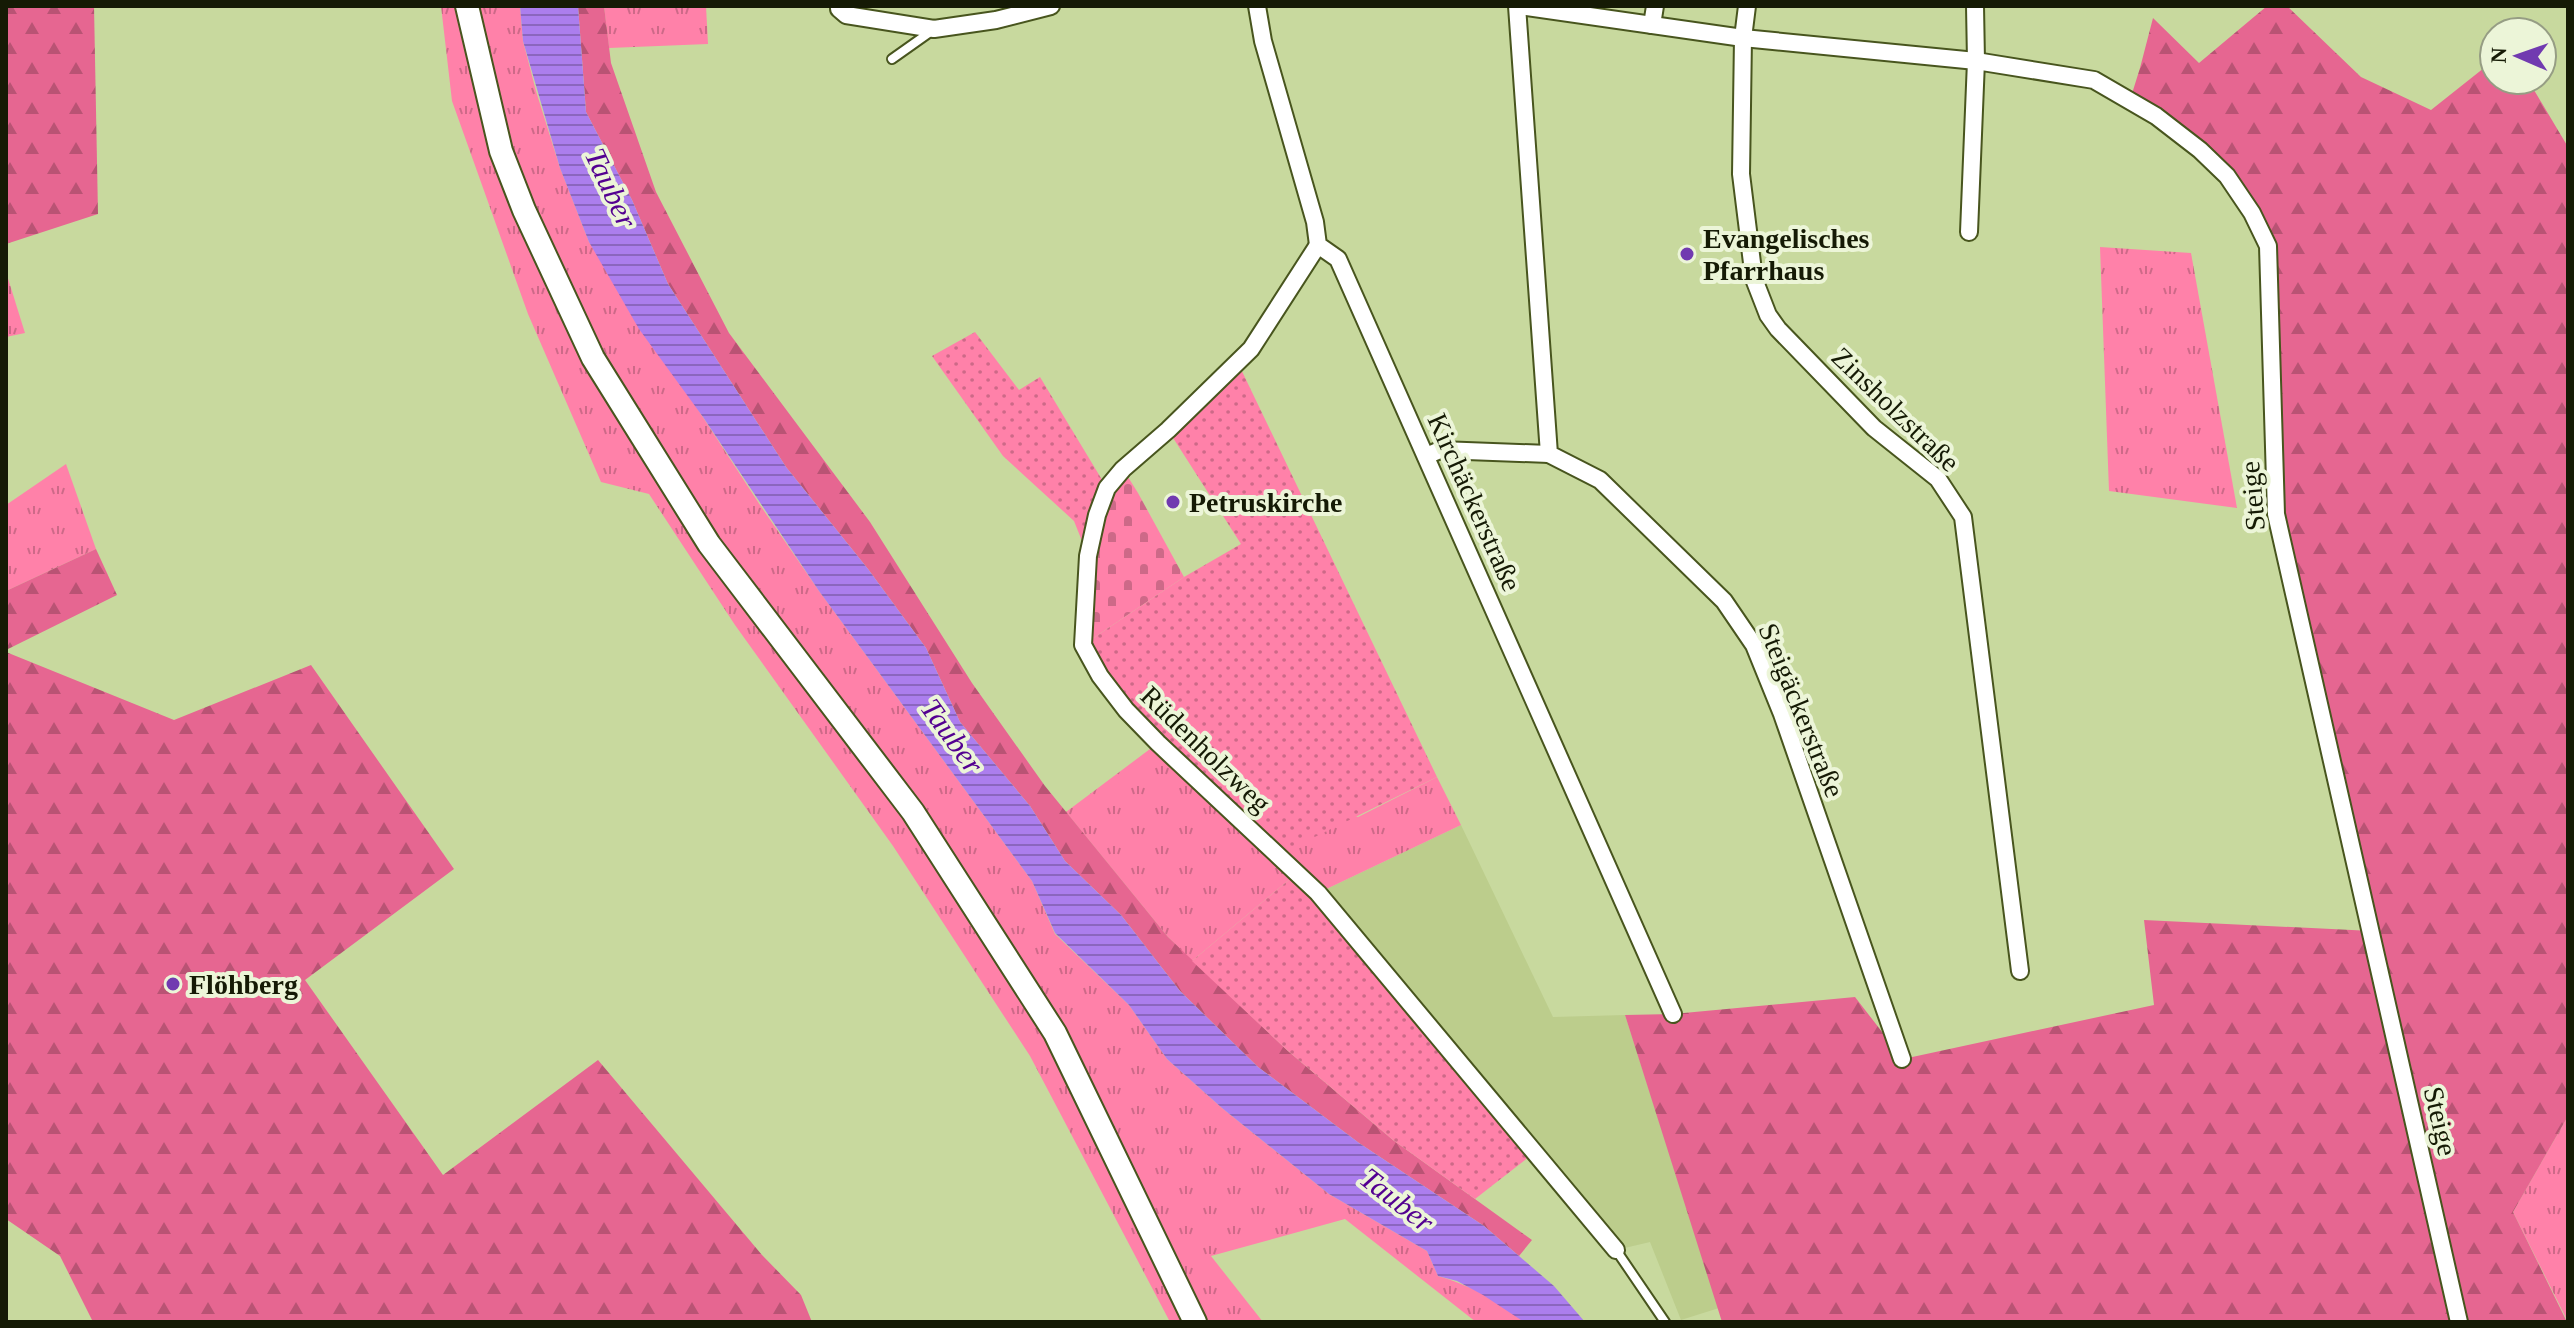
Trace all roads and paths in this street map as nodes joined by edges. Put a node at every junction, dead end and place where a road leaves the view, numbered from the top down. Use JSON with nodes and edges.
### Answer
{"nodes":[{"id":1,"x":467,"y":6,"type":"edge"},
{"id":2,"x":839,"y":6,"type":"edge"},
{"id":3,"x":1051,"y":6,"type":"edge"},
{"id":4,"x":1257,"y":6,"type":"edge"},
{"id":5,"x":1518,"y":6,"type":"edge"},
{"id":6,"x":1655,"y":6,"type":"edge"},
{"id":7,"x":1747,"y":6,"type":"edge"},
{"id":8,"x":1975,"y":6,"type":"edge"},
{"id":9,"x":1652,"y":25,"type":"junction"},
{"id":10,"x":934,"y":29,"type":"junction"},
{"id":11,"x":1743,"y":38,"type":"junction"},
{"id":12,"x":892,"y":59,"type":"dead end"},
{"id":13,"x":1976,"y":61,"type":"junction"},
{"id":14,"x":1969,"y":232,"type":"dead end"},
{"id":15,"x":1318,"y":245,"type":"junction"},
{"id":16,"x":1549,"y":454,"type":"junction"},
{"id":17,"x":1426,"y":456,"type":"junction"},
{"id":18,"x":2020,"y":971,"type":"dead end"},
{"id":19,"x":1673,"y":1014,"type":"dead end"},
{"id":20,"x":1902,"y":1059,"type":"dead end"},
{"id":21,"x":1616,"y":1250,"type":"joint"},
{"id":22,"x":1195,"y":1322,"type":"edge"},
{"id":23,"x":1665,"y":1322,"type":"edge"},
{"id":24,"x":2459,"y":1322,"type":"edge"}],
"edges":[{"from":1,"to":22,"type":"main road"},
{"from":2,"to":10,"type":"street"},
{"from":3,"to":10,"type":"street"},
{"from":4,"to":15,"type":"street"},
{"from":5,"to":9,"type":"street","name":"Steige"},
{"from":5,"to":16,"type":"street"},
{"from":6,"to":9,"type":"street"},
{"from":7,"to":11,"type":"street"},
{"from":8,"to":13,"type":"street"},
{"from":9,"to":11,"type":"street","name":"Steige"},
{"from":10,"to":12,"type":"lane"},
{"from":11,"to":13,"type":"street","name":"Steige"},
{"from":11,"to":18,"type":"street","name":"Zinsholzstraße"},
{"from":13,"to":14,"type":"street"},
{"from":13,"to":24,"type":"street","name":"Steige"},
{"from":15,"to":17,"type":"street","name":"Kirchäckerstraße"},
{"from":15,"to":21,"type":"street","name":"Rüdenholzweg"},
{"from":16,"to":17,"type":"street","name":"Steigäckerstraße"},
{"from":16,"to":20,"type":"street","name":"Steigäckerstraße"},
{"from":17,"to":19,"type":"street","name":"Kirchäckerstraße"},
{"from":21,"to":23,"type":"lane"}]}
